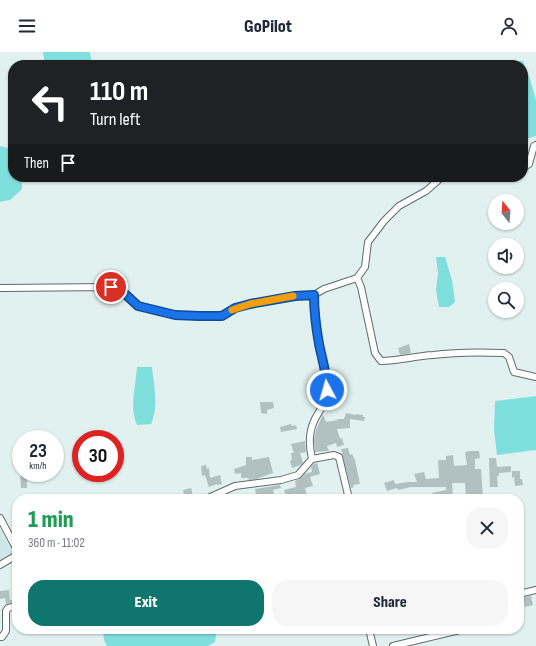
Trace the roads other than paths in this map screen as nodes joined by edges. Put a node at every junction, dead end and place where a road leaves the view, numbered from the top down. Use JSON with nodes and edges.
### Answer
{"nodes":[{"id":1,"x":536,"y":145,"type":"edge"},
{"id":2,"x":528,"y":165,"type":"edge"},
{"id":3,"x":436,"y":182,"type":"edge"},
{"id":4,"x":357,"y":278,"type":"junction"},
{"id":5,"x":0,"y":288,"type":"edge"},
{"id":6,"x":314,"y":295,"type":"junction"},
{"id":7,"x":536,"y":377,"type":"edge"},
{"id":8,"x":312,"y":459,"type":"junction"},
{"id":9,"x":217,"y":494,"type":"edge"},
{"id":10,"x":348,"y":494,"type":"edge"},
{"id":11,"x":0,"y":518,"type":"edge"},
{"id":12,"x":12,"y":536,"type":"edge"},
{"id":13,"x":12,"y":558,"type":"edge"},
{"id":14,"x":0,"y":565,"type":"edge"},
{"id":15,"x":536,"y":590,"type":"edge"},
{"id":16,"x":524,"y":593,"type":"edge"},
{"id":17,"x":12,"y":607,"type":"edge"},
{"id":18,"x":370,"y":634,"type":"edge"},
{"id":19,"x":443,"y":634,"type":"edge"},
{"id":20,"x":0,"y":637,"type":"edge"},
{"id":21,"x":373,"y":646,"type":"edge"},
{"id":22,"x":393,"y":646,"type":"edge"}],
"edges":[{"from":1,"to":2,"type":"street"},
{"from":3,"to":4,"type":"street"},
{"from":4,"to":6,"type":"street"},
{"from":4,"to":7,"type":"street"},
{"from":5,"to":6,"type":"street"},
{"from":6,"to":8,"type":"street"},
{"from":8,"to":9,"type":"street"},
{"from":8,"to":10,"type":"street"},
{"from":11,"to":12,"type":"street"},
{"from":13,"to":14,"type":"street"},
{"from":15,"to":16,"type":"street"},
{"from":17,"to":20,"type":"street"},
{"from":18,"to":21,"type":"street"},
{"from":19,"to":22,"type":"street"}]}
